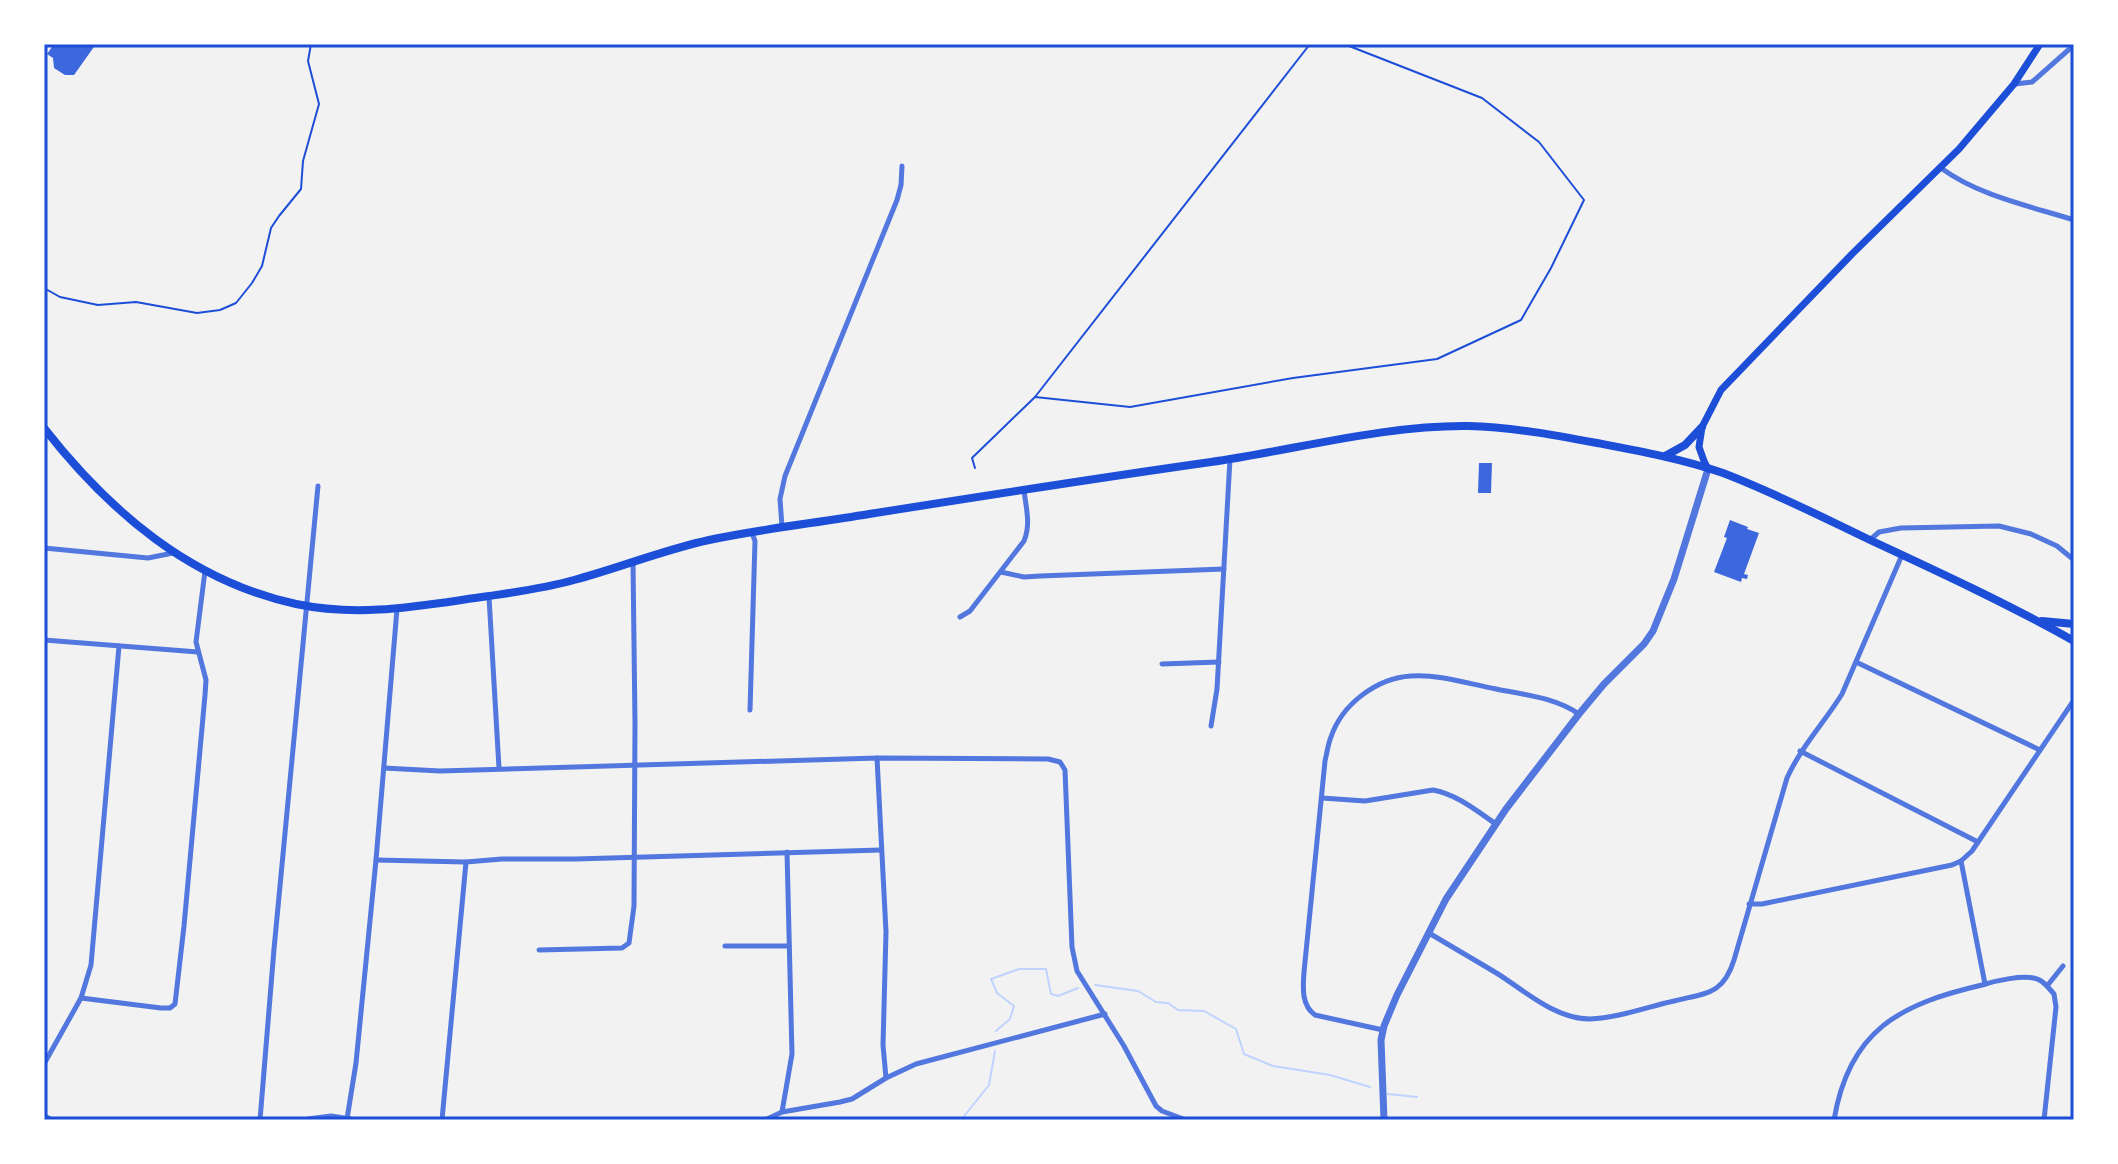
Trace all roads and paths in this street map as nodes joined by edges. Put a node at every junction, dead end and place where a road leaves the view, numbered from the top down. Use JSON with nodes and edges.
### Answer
{"nodes":[{"id":1,"x":311,"y":44,"type":"edge"},
{"id":2,"x":1310,"y":44,"type":"edge"},
{"id":3,"x":1344,"y":44,"type":"edge"},
{"id":4,"x":2040,"y":44,"type":"edge"},
{"id":5,"x":2074,"y":45,"type":"edge"},
{"id":6,"x":2014,"y":84,"type":"junction"},
{"id":7,"x":902,"y":166,"type":"dead end"},
{"id":8,"x":1941,"y":168,"type":"junction"},
{"id":9,"x":2074,"y":220,"type":"edge"},
{"id":10,"x":44,"y":288,"type":"edge"},
{"id":11,"x":1035,"y":397,"type":"junction"},
{"id":12,"x":1702,"y":427,"type":"junction"},
{"id":13,"x":44,"y":428,"type":"edge"},
{"id":14,"x":1664,"y":457,"type":"junction"},
{"id":15,"x":1230,"y":459,"type":"junction"},
{"id":16,"x":975,"y":468,"type":"dead end"},
{"id":17,"x":1708,"y":469,"type":"junction"},
{"id":18,"x":318,"y":486,"type":"dead end"},
{"id":19,"x":1024,"y":490,"type":"junction"},
{"id":20,"x":782,"y":528,"type":"junction"},
{"id":21,"x":752,"y":533,"type":"junction"},
{"id":22,"x":1871,"y":540,"type":"junction"},
{"id":23,"x":44,"y":548,"type":"edge"},
{"id":24,"x":173,"y":553,"type":"junction"},
{"id":25,"x":1902,"y":555,"type":"junction"},
{"id":26,"x":2074,"y":560,"type":"edge"},
{"id":27,"x":633,"y":562,"type":"junction"},
{"id":28,"x":1224,"y":569,"type":"junction"},
{"id":29,"x":205,"y":571,"type":"junction"},
{"id":30,"x":1001,"y":572,"type":"junction"},
{"id":31,"x":489,"y":596,"type":"junction"},
{"id":32,"x":307,"y":606,"type":"junction"},
{"id":33,"x":397,"y":609,"type":"junction"},
{"id":34,"x":960,"y":617,"type":"dead end"},
{"id":35,"x":2037,"y":621,"type":"junction"},
{"id":36,"x":2074,"y":624,"type":"edge"},
{"id":37,"x":44,"y":640,"type":"edge"},
{"id":38,"x":2074,"y":641,"type":"edge"},
{"id":39,"x":119,"y":646,"type":"junction"},
{"id":40,"x":198,"y":652,"type":"junction"},
{"id":41,"x":1219,"y":662,"type":"junction"},
{"id":42,"x":1856,"y":662,"type":"junction"},
{"id":43,"x":1162,"y":664,"type":"dead end"},
{"id":44,"x":2074,"y":700,"type":"edge"},
{"id":45,"x":750,"y":710,"type":"dead end"},
{"id":46,"x":1579,"y":714,"type":"junction"},
{"id":47,"x":1211,"y":726,"type":"dead end"},
{"id":48,"x":2040,"y":750,"type":"junction"},
{"id":49,"x":1800,"y":751,"type":"junction"},
{"id":50,"x":877,"y":758,"type":"junction"},
{"id":51,"x":634,"y":765,"type":"junction"},
{"id":52,"x":384,"y":768,"type":"junction"},
{"id":53,"x":499,"y":768,"type":"junction"},
{"id":54,"x":1322,"y":798,"type":"junction"},
{"id":55,"x":1496,"y":824,"type":"junction"},
{"id":56,"x":1978,"y":842,"type":"junction"},
{"id":57,"x":881,"y":850,"type":"junction"},
{"id":58,"x":787,"y":852,"type":"junction"},
{"id":59,"x":633,"y":857,"type":"junction"},
{"id":60,"x":376,"y":860,"type":"junction"},
{"id":61,"x":1961,"y":861,"type":"junction"},
{"id":62,"x":466,"y":862,"type":"junction"},
{"id":63,"x":1749,"y":904,"type":"junction"},
{"id":64,"x":1429,"y":933,"type":"junction"},
{"id":65,"x":725,"y":946,"type":"dead end"},
{"id":66,"x":789,"y":946,"type":"junction"},
{"id":67,"x":539,"y":950,"type":"dead end"},
{"id":68,"x":2063,"y":966,"type":"dead end"},
{"id":69,"x":1985,"y":984,"type":"junction"},
{"id":70,"x":2047,"y":986,"type":"junction"},
{"id":71,"x":81,"y":998,"type":"junction"},
{"id":72,"x":1105,"y":1014,"type":"junction"},
{"id":73,"x":1383,"y":1030,"type":"junction"},
{"id":74,"x":44,"y":1064,"type":"edge"},
{"id":75,"x":886,"y":1078,"type":"junction"},
{"id":76,"x":782,"y":1112,"type":"junction"},
{"id":77,"x":44,"y":1117,"type":"edge"},
{"id":78,"x":349,"y":1119,"type":"edge"},
{"id":79,"x":50,"y":1120,"type":"edge"},
{"id":80,"x":260,"y":1120,"type":"edge"},
{"id":81,"x":308,"y":1120,"type":"edge"},
{"id":82,"x":442,"y":1120,"type":"edge"},
{"id":83,"x":765,"y":1120,"type":"edge"},
{"id":84,"x":1186,"y":1120,"type":"edge"},
{"id":85,"x":1384,"y":1120,"type":"edge"},
{"id":86,"x":1834,"y":1120,"type":"edge"},
{"id":87,"x":2044,"y":1120,"type":"edge"}],
"edges":[{"from":1,"to":10,"type":"path"},
{"from":2,"to":11,"type":"path"},
{"from":3,"to":11,"type":"path"},
{"from":4,"to":6,"type":"main road"},
{"from":5,"to":6,"type":"street"},
{"from":6,"to":8,"type":"main road"},
{"from":7,"to":20,"type":"street"},
{"from":8,"to":9,"type":"street"},
{"from":8,"to":12,"type":"main road"},
{"from":11,"to":16,"type":"path"},
{"from":12,"to":14,"type":"main road"},
{"from":12,"to":17,"type":"main road"},
{"from":13,"to":24,"type":"main road"},
{"from":14,"to":15,"type":"main road"},
{"from":14,"to":17,"type":"main road"},
{"from":15,"to":19,"type":"main road"},
{"from":15,"to":28,"type":"street"},
{"from":17,"to":22,"type":"main road"},
{"from":17,"to":46,"type":"street"},
{"from":18,"to":32,"type":"street"},
{"from":19,"to":20,"type":"main road"},
{"from":19,"to":30,"type":"street"},
{"from":20,"to":21,"type":"main road"},
{"from":21,"to":27,"type":"main road"},
{"from":21,"to":45,"type":"street"},
{"from":22,"to":25,"type":"main road"},
{"from":22,"to":26,"type":"street"},
{"from":23,"to":24,"type":"street"},
{"from":24,"to":29,"type":"main road"},
{"from":25,"to":35,"type":"main road"},
{"from":25,"to":42,"type":"street"},
{"from":27,"to":31,"type":"main road"},
{"from":27,"to":51,"type":"street"},
{"from":28,"to":30,"type":"street"},
{"from":28,"to":41,"type":"street"},
{"from":29,"to":32,"type":"main road"},
{"from":29,"to":40,"type":"street"},
{"from":30,"to":34,"type":"street"},
{"from":31,"to":33,"type":"main road"},
{"from":31,"to":53,"type":"street"},
{"from":32,"to":33,"type":"main road"},
{"from":32,"to":80,"type":"street"},
{"from":33,"to":52,"type":"street"},
{"from":35,"to":36,"type":"main road"},
{"from":35,"to":38,"type":"main road"},
{"from":37,"to":39,"type":"street"},
{"from":39,"to":40,"type":"street"},
{"from":39,"to":71,"type":"street"},
{"from":40,"to":71,"type":"street"},
{"from":41,"to":43,"type":"street"},
{"from":41,"to":47,"type":"street"},
{"from":42,"to":48,"type":"street"},
{"from":42,"to":49,"type":"street"},
{"from":44,"to":48,"type":"street"},
{"from":46,"to":54,"type":"street"},
{"from":46,"to":55,"type":"street"},
{"from":48,"to":56,"type":"street"},
{"from":49,"to":56,"type":"street"},
{"from":49,"to":63,"type":"street"},
{"from":50,"to":51,"type":"street"},
{"from":50,"to":57,"type":"street"},
{"from":50,"to":72,"type":"street"},
{"from":51,"to":53,"type":"street"},
{"from":51,"to":59,"type":"street"},
{"from":52,"to":53,"type":"street"},
{"from":52,"to":60,"type":"street"},
{"from":54,"to":55,"type":"street"},
{"from":54,"to":73,"type":"street"},
{"from":55,"to":64,"type":"street"},
{"from":56,"to":61,"type":"street"},
{"from":57,"to":58,"type":"street"},
{"from":57,"to":75,"type":"street"},
{"from":58,"to":59,"type":"street"},
{"from":58,"to":66,"type":"street"},
{"from":59,"to":62,"type":"street"},
{"from":59,"to":67,"type":"street"},
{"from":60,"to":62,"type":"street"},
{"from":60,"to":78,"type":"street"},
{"from":61,"to":63,"type":"street"},
{"from":61,"to":69,"type":"street"},
{"from":62,"to":82,"type":"street"},
{"from":63,"to":64,"type":"street"},
{"from":64,"to":73,"type":"street"},
{"from":65,"to":66,"type":"street"},
{"from":66,"to":76,"type":"street"},
{"from":68,"to":70,"type":"street"},
{"from":69,"to":70,"type":"street"},
{"from":69,"to":86,"type":"street"},
{"from":70,"to":87,"type":"street"},
{"from":71,"to":74,"type":"street"},
{"from":72,"to":75,"type":"street"},
{"from":72,"to":84,"type":"street"},
{"from":73,"to":85,"type":"street"},
{"from":75,"to":76,"type":"street"},
{"from":76,"to":83,"type":"street"},
{"from":77,"to":79,"type":"street"},
{"from":78,"to":81,"type":"street"}]}
